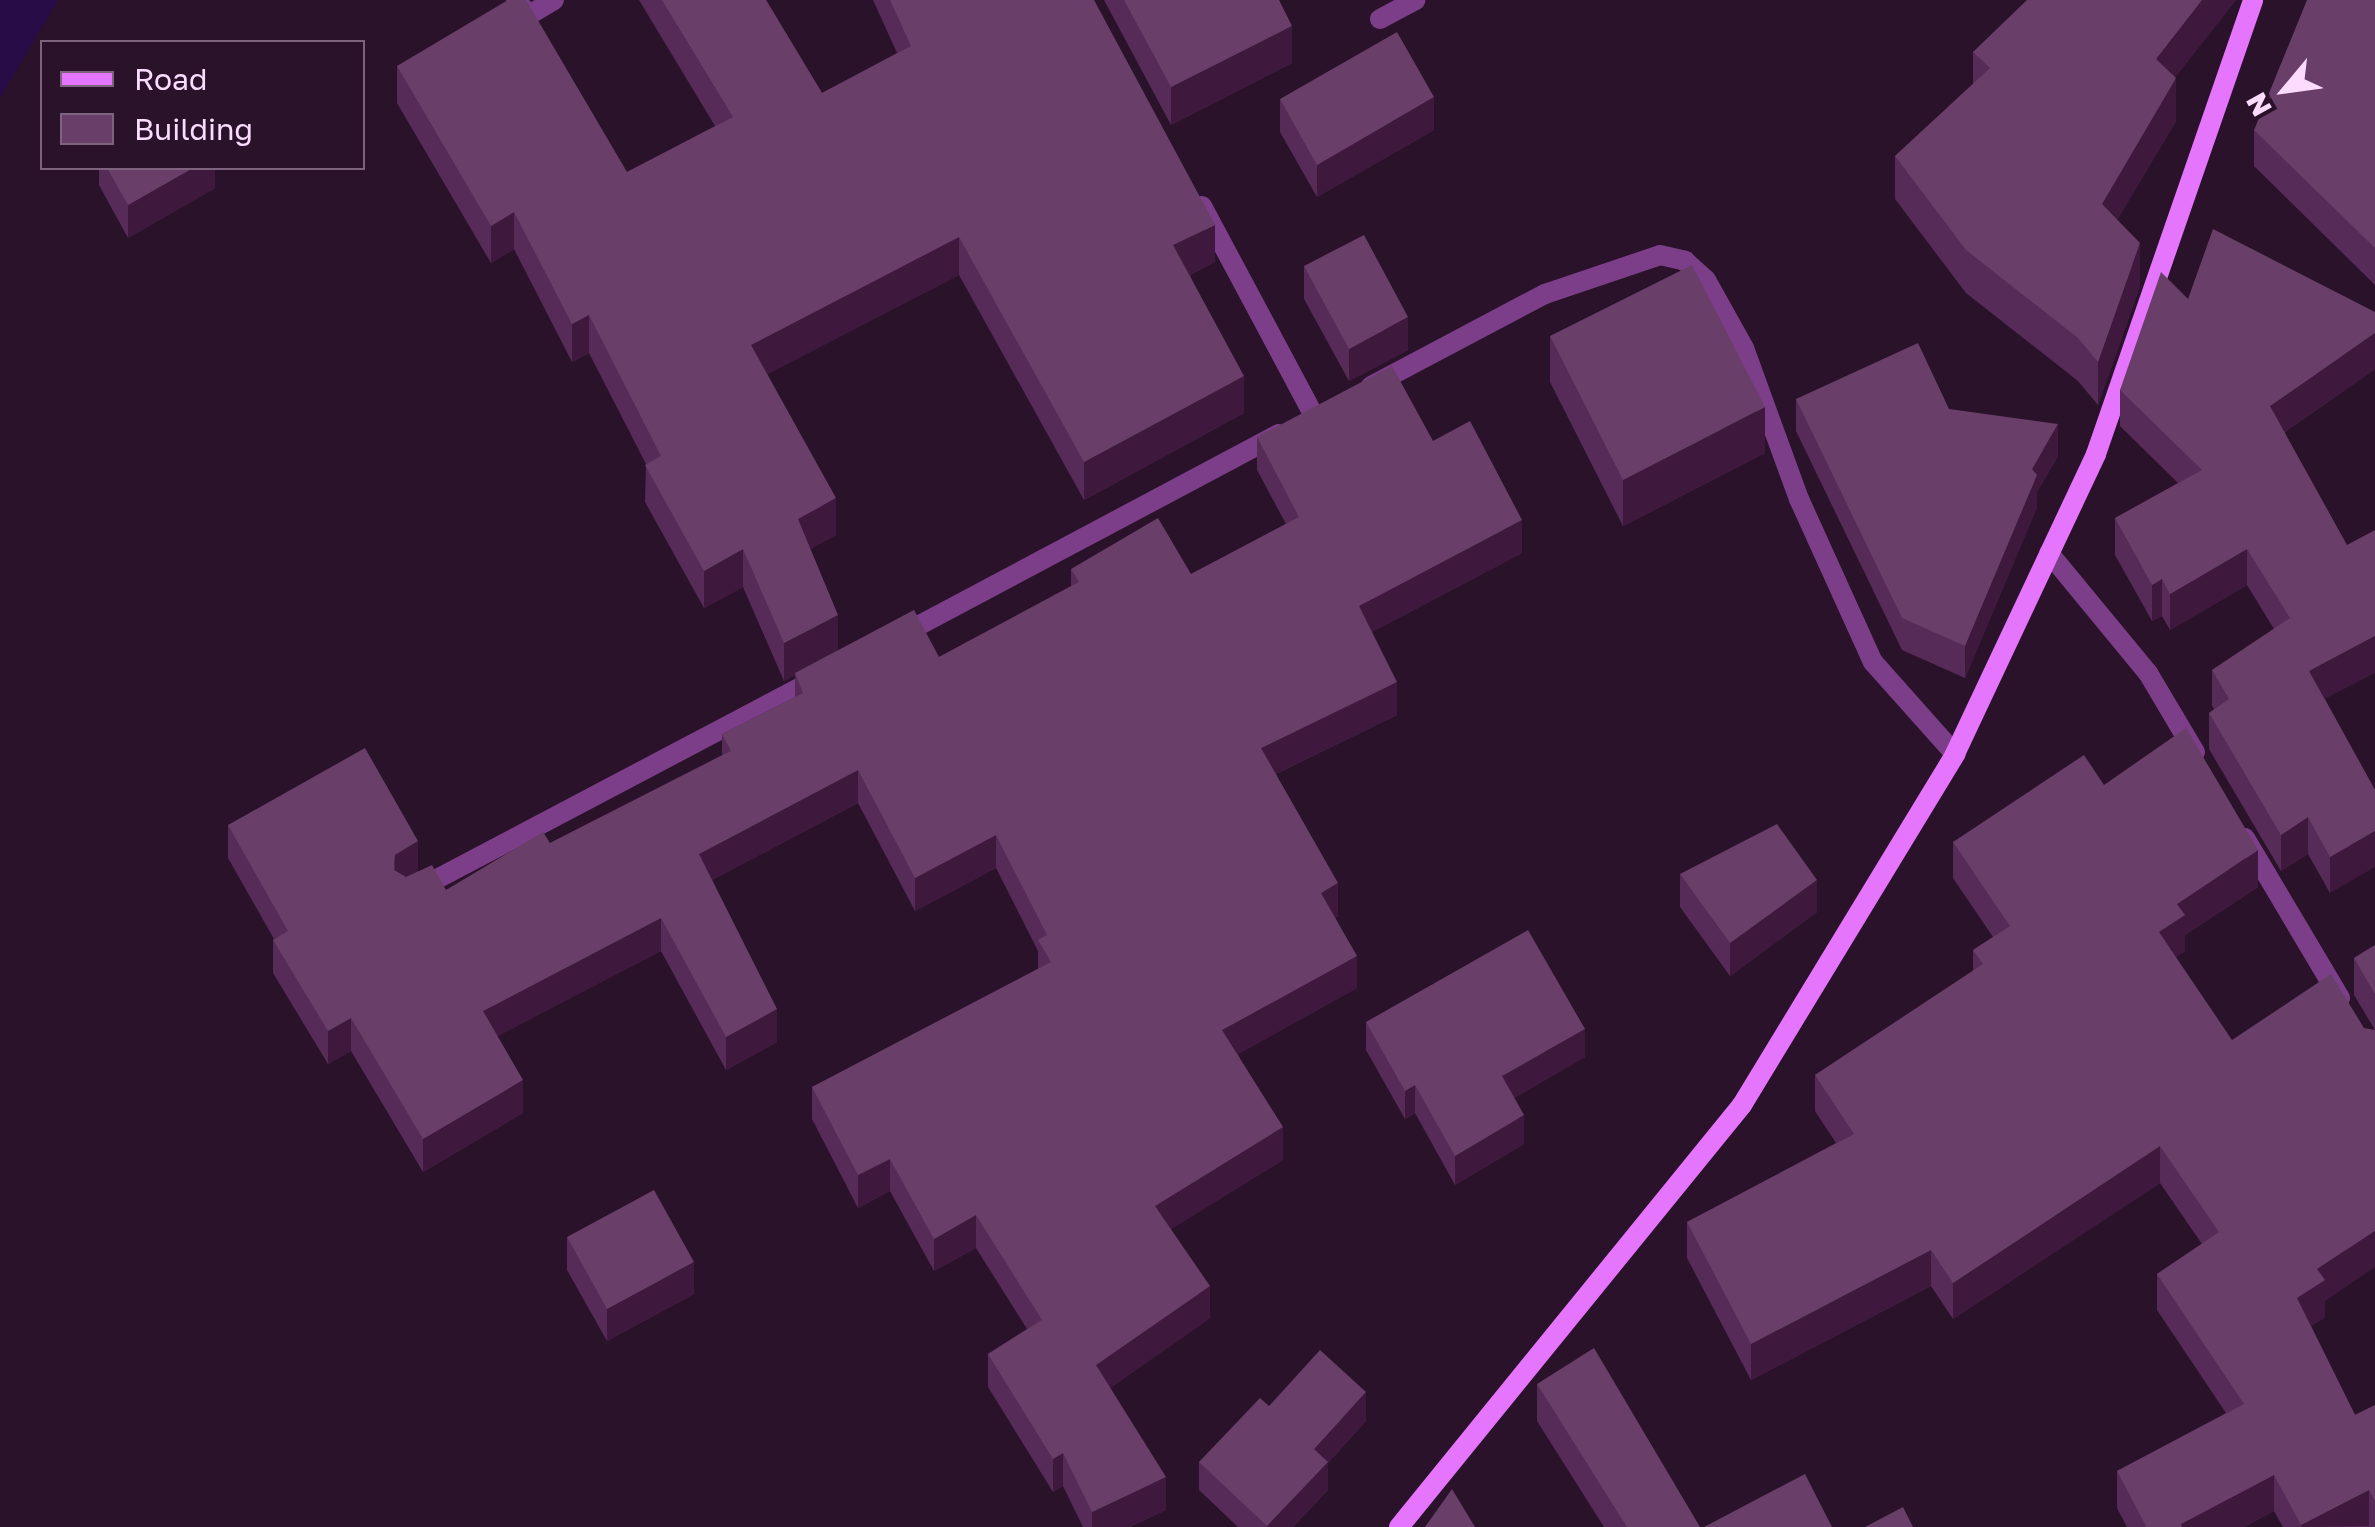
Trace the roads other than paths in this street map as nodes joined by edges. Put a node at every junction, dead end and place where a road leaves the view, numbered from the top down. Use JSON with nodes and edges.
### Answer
{"nodes":[{"id":1,"x":516,"y":0,"type":"edge"},
{"id":2,"x":554,"y":0,"type":"edge"},
{"id":3,"x":1415,"y":0,"type":"edge"},
{"id":4,"x":2254,"y":0,"type":"edge"},
{"id":5,"x":1380,"y":19,"type":"dead end"},
{"id":6,"x":1188,"y":180,"type":"edge"},
{"id":7,"x":1330,"y":407,"type":"junction"},
{"id":8,"x":2049,"y":553,"type":"junction"},
{"id":9,"x":876,"y":648,"type":"edge"},
{"id":10,"x":840,"y":667,"type":"edge"},
{"id":11,"x":1955,"y":754,"type":"junction"},
{"id":12,"x":2207,"y":773,"type":"edge"},
{"id":13,"x":2236,"y":823,"type":"edge"},
{"id":14,"x":406,"y":896,"type":"edge"},
{"id":15,"x":2355,"y":1023,"type":"edge"},
{"id":16,"x":1399,"y":1527,"type":"edge"}],
"edges":[{"from":1,"to":2,"type":"street"},
{"from":3,"to":5,"type":"street"},
{"from":4,"to":8,"type":"street"},
{"from":6,"to":7,"type":"street"},
{"from":7,"to":9,"type":"street"},
{"from":7,"to":11,"type":"street"},
{"from":8,"to":11,"type":"street"},
{"from":8,"to":12,"type":"street"},
{"from":10,"to":14,"type":"street"},
{"from":11,"to":16,"type":"street"},
{"from":13,"to":15,"type":"street"}]}
